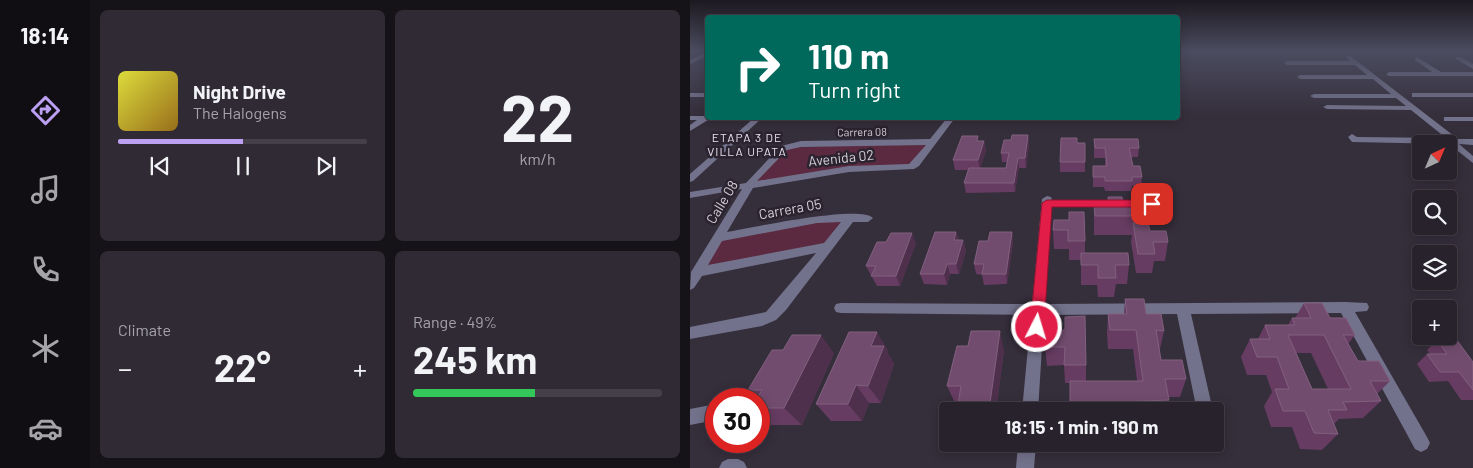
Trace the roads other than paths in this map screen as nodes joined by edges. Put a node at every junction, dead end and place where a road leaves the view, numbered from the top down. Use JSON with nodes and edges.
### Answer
{"nodes":[{"id":1,"x":1369,"y":73,"type":"edge"},
{"id":2,"x":1389,"y":74,"type":"dead end"},
{"id":3,"x":1440,"y":74,"type":"joint"},
{"id":4,"x":1473,"y":74,"type":"edge"},
{"id":5,"x":1375,"y":77,"type":"junction"},
{"id":6,"x":1300,"y":78,"type":"dead end"},
{"id":7,"x":690,"y":95,"type":"edge"},
{"id":8,"x":705,"y":95,"type":"edge"},
{"id":9,"x":1415,"y":95,"type":"dead end"},
{"id":10,"x":1473,"y":95,"type":"edge"},
{"id":11,"x":1314,"y":96,"type":"dead end"},
{"id":12,"x":1398,"y":96,"type":"junction"},
{"id":13,"x":1327,"y":107,"type":"dead end"},
{"id":14,"x":1414,"y":108,"type":"junction"},
{"id":15,"x":690,"y":118,"type":"edge"},
{"id":16,"x":705,"y":118,"type":"edge"},
{"id":17,"x":1447,"y":119,"type":"dead end"},
{"id":18,"x":1473,"y":119,"type":"edge"},
{"id":19,"x":706,"y":120,"type":"edge"},
{"id":20,"x":756,"y":120,"type":"edge"},
{"id":21,"x":950,"y":120,"type":"edge"},
{"id":22,"x":690,"y":129,"type":"edge"},
{"id":23,"x":1444,"y":135,"type":"edge"},
{"id":24,"x":1449,"y":139,"type":"joint"},
{"id":25,"x":1458,"y":139,"type":"edge"},
{"id":26,"x":1473,"y":140,"type":"edge"},
{"id":27,"x":933,"y":142,"type":"junction"},
{"id":28,"x":791,"y":144,"type":"joint"},
{"id":29,"x":1458,"y":147,"type":"edge"},
{"id":30,"x":1473,"y":160,"type":"edge"},
{"id":31,"x":690,"y":179,"type":"edge"},
{"id":32,"x":749,"y":185,"type":"junction"},
{"id":33,"x":690,"y":194,"type":"edge"},
{"id":34,"x":1152,"y":204,"type":"dead end"},
{"id":35,"x":851,"y":218,"type":"junction"},
{"id":36,"x":868,"y":218,"type":"dead end"},
{"id":37,"x":717,"y":238,"type":"junction"},
{"id":38,"x":829,"y":246,"type":"junction"},
{"id":39,"x":697,"y":272,"type":"junction"},
{"id":40,"x":690,"y":285,"type":"edge"},
{"id":41,"x":1345,"y":307,"type":"junction"},
{"id":42,"x":1362,"y":307,"type":"dead end"},
{"id":43,"x":841,"y":308,"type":"dead end"},
{"id":44,"x":1183,"y":309,"type":"junction"},
{"id":45,"x":1038,"y":310,"type":"junction"},
{"id":46,"x":690,"y":333,"type":"edge"},
{"id":47,"x":1031,"y":402,"type":"edge"},
{"id":48,"x":1203,"y":402,"type":"edge"},
{"id":49,"x":705,"y":414,"type":"edge"},
{"id":50,"x":690,"y":417,"type":"edge"},
{"id":51,"x":1421,"y":443,"type":"dead end"},
{"id":52,"x":1026,"y":452,"type":"edge"},
{"id":53,"x":728,"y":468,"type":"edge"},
{"id":54,"x":738,"y":468,"type":"edge"},
{"id":55,"x":1025,"y":468,"type":"edge"}],
"edges":[{"from":1,"to":5,"type":"street"},
{"from":2,"to":3,"type":"street"},
{"from":3,"to":4,"type":"street"},
{"from":5,"to":6,"type":"street"},
{"from":5,"to":12,"type":"street"},
{"from":7,"to":8,"type":"street"},
{"from":9,"to":10,"type":"street"},
{"from":11,"to":12,"type":"street"},
{"from":12,"to":14,"type":"street"},
{"from":13,"to":14,"type":"street"},
{"from":14,"to":23,"type":"street"},
{"from":15,"to":16,"type":"street"},
{"from":17,"to":18,"type":"street"},
{"from":19,"to":22,"type":"street"},
{"from":20,"to":31,"type":"street"},
{"from":21,"to":27,"type":"street"},
{"from":24,"to":24,"type":"street"},
{"from":25,"to":26,"type":"street"},
{"from":27,"to":28,"type":"street","name":"Carrera 08"},
{"from":27,"to":32,"type":"street","name":"Avenida 02"},
{"from":28,"to":32,"type":"street","name":"Calle 08"},
{"from":29,"to":30,"type":"street"},
{"from":32,"to":33,"type":"street","name":"Avenida 02"},
{"from":32,"to":37,"type":"street","name":"Calle 08"},
{"from":34,"to":45,"type":"street"},
{"from":35,"to":36,"type":"street","name":"Carrera 05"},
{"from":35,"to":37,"type":"street","name":"Carrera 05"},
{"from":35,"to":38,"type":"street"},
{"from":37,"to":39,"type":"street","name":"Calle 08"},
{"from":38,"to":39,"type":"street"},
{"from":38,"to":46,"type":"street"},
{"from":39,"to":40,"type":"street","name":"Calle 08"},
{"from":41,"to":42,"type":"street"},
{"from":41,"to":44,"type":"street"},
{"from":41,"to":51,"type":"street"},
{"from":43,"to":45,"type":"street"},
{"from":44,"to":45,"type":"street"},
{"from":44,"to":48,"type":"street"},
{"from":45,"to":47,"type":"street"},
{"from":49,"to":50,"type":"street"},
{"from":52,"to":55,"type":"street"},
{"from":53,"to":54,"type":"street"}]}
